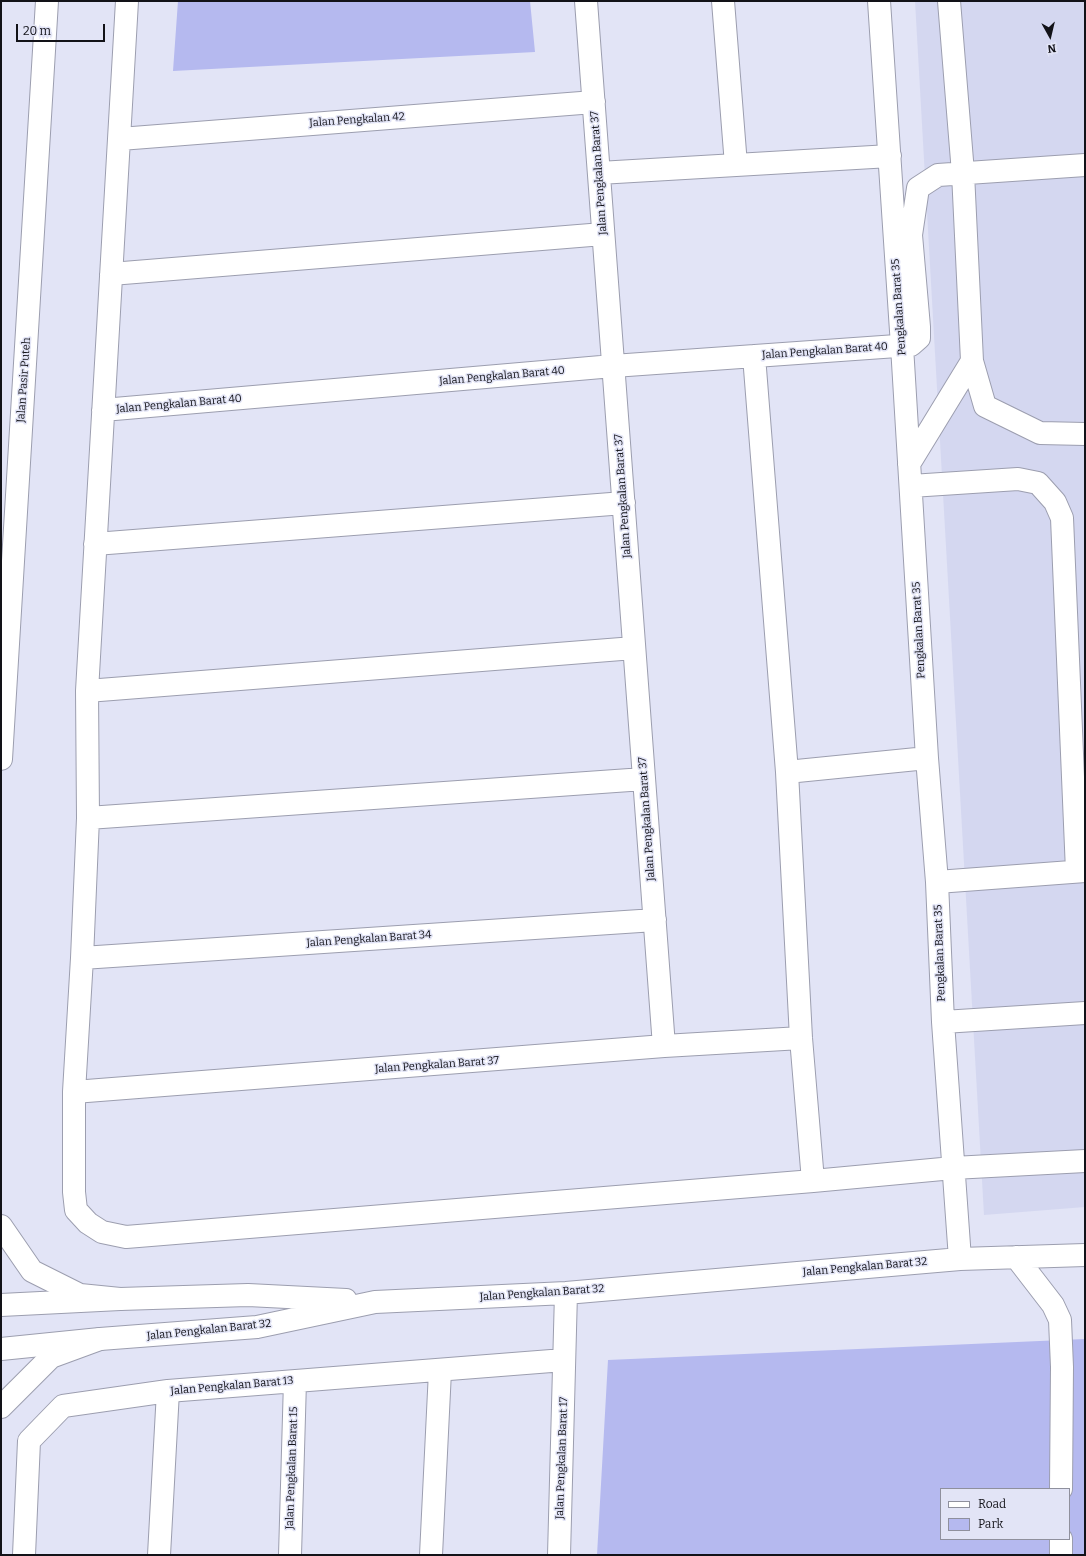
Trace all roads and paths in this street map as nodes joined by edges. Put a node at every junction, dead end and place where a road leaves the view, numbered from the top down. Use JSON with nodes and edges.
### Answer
{"nodes":[{"id":1,"x":47,"y":1,"type":"edge"},
{"id":2,"x":127,"y":1,"type":"edge"},
{"id":3,"x":586,"y":1,"type":"edge"},
{"id":4,"x":723,"y":1,"type":"edge"},
{"id":5,"x":879,"y":1,"type":"edge"},
{"id":6,"x":949,"y":1,"type":"edge"},
{"id":7,"x":594,"y":102,"type":"junction"},
{"id":8,"x":120,"y":139,"type":"junction"},
{"id":9,"x":890,"y":156,"type":"junction"},
{"id":10,"x":736,"y":165,"type":"junction"},
{"id":11,"x":1085,"y":165,"type":"edge"},
{"id":12,"x":598,"y":173,"type":"junction"},
{"id":13,"x":962,"y":173,"type":"junction"},
{"id":14,"x":603,"y":234,"type":"junction"},
{"id":15,"x":111,"y":274,"type":"junction"},
{"id":16,"x":902,"y":346,"type":"junction"},
{"id":17,"x":754,"y":356,"type":"junction"},
{"id":18,"x":972,"y":361,"type":"junction"},
{"id":19,"x":613,"y":366,"type":"junction"},
{"id":20,"x":103,"y":410,"type":"junction"},
{"id":21,"x":1085,"y":434,"type":"edge"},
{"id":22,"x":909,"y":464,"type":"junction"},
{"id":23,"x":910,"y":486,"type":"junction"},
{"id":24,"x":624,"y":503,"type":"junction"},
{"id":25,"x":95,"y":544,"type":"junction"},
{"id":26,"x":634,"y":648,"type":"junction"},
{"id":27,"x":87,"y":692,"type":"junction"},
{"id":28,"x":927,"y":758,"type":"junction"},
{"id":29,"x":1,"y":759,"type":"edge"},
{"id":30,"x":787,"y":772,"type":"junction"},
{"id":31,"x":644,"y":779,"type":"junction"},
{"id":32,"x":88,"y":818,"type":"junction"},
{"id":33,"x":1081,"y":871,"type":"edge"},
{"id":34,"x":937,"y":882,"type":"junction"},
{"id":35,"x":655,"y":920,"type":"junction"},
{"id":36,"x":82,"y":958,"type":"junction"},
{"id":37,"x":1085,"y":1014,"type":"edge"},
{"id":38,"x":943,"y":1022,"type":"junction"},
{"id":39,"x":801,"y":1038,"type":"junction"},
{"id":40,"x":664,"y":1046,"type":"junction"},
{"id":41,"x":74,"y":1092,"type":"junction"},
{"id":42,"x":1085,"y":1161,"type":"edge"},
{"id":43,"x":953,"y":1168,"type":"junction"},
{"id":44,"x":813,"y":1181,"type":"junction"},
{"id":45,"x":1,"y":1226,"type":"edge"},
{"id":46,"x":1085,"y":1255,"type":"edge"},
{"id":47,"x":1016,"y":1257,"type":"junction"},
{"id":48,"x":960,"y":1259,"type":"junction"},
{"id":49,"x":566,"y":1293,"type":"junction"},
{"id":50,"x":120,"y":1299,"type":"junction"},
{"id":51,"x":375,"y":1302,"type":"junction"},
{"id":52,"x":1,"y":1305,"type":"edge"},
{"id":53,"x":100,"y":1339,"type":"junction"},
{"id":54,"x":1,"y":1349,"type":"edge"},
{"id":55,"x":564,"y":1360,"type":"junction"},
{"id":56,"x":440,"y":1371,"type":"junction"},
{"id":57,"x":295,"y":1381,"type":"junction"},
{"id":58,"x":168,"y":1391,"type":"junction"},
{"id":59,"x":1,"y":1407,"type":"edge"},
{"id":60,"x":1061,"y":1488,"type":"edge"},
{"id":61,"x":1061,"y":1540,"type":"edge"},
{"id":62,"x":24,"y":1555,"type":"edge"},
{"id":63,"x":159,"y":1555,"type":"edge"},
{"id":64,"x":290,"y":1555,"type":"edge"},
{"id":65,"x":431,"y":1555,"type":"edge"},
{"id":66,"x":559,"y":1555,"type":"edge"},
{"id":67,"x":1061,"y":1555,"type":"edge"}],
"edges":[{"from":1,"to":29,"type":"street","name":"Jalan Pasir Puteh"},
{"from":2,"to":8,"type":"street"},
{"from":3,"to":7,"type":"street","name":"Jalan Pengkalan Barat 37"},
{"from":4,"to":10,"type":"street"},
{"from":5,"to":9,"type":"street","name":"Pengkalan Barat 35"},
{"from":6,"to":13,"type":"street"},
{"from":7,"to":8,"type":"street","name":"Jalan Pengkalan 42"},
{"from":7,"to":12,"type":"street","name":"Jalan Pengkalan Barat 37"},
{"from":8,"to":15,"type":"street"},
{"from":9,"to":10,"type":"street"},
{"from":9,"to":16,"type":"street","name":"Pengkalan Barat 35"},
{"from":10,"to":12,"type":"street"},
{"from":11,"to":13,"type":"street"},
{"from":12,"to":14,"type":"street","name":"Jalan Pengkalan Barat 37"},
{"from":13,"to":16,"type":"street"},
{"from":13,"to":18,"type":"street"},
{"from":14,"to":15,"type":"street"},
{"from":14,"to":19,"type":"street","name":"Jalan Pengkalan Barat 37"},
{"from":15,"to":20,"type":"street"},
{"from":16,"to":17,"type":"street","name":"Jalan Pengkalan Barat 40"},
{"from":16,"to":22,"type":"street","name":"Pengkalan Barat 35"},
{"from":17,"to":19,"type":"street","name":"Jalan Pengkalan Barat 40"},
{"from":17,"to":30,"type":"street"},
{"from":18,"to":21,"type":"street"},
{"from":18,"to":22,"type":"street"},
{"from":19,"to":20,"type":"street","name":"Jalan Pengkalan Barat 40"},
{"from":19,"to":24,"type":"street","name":"Jalan Pengkalan Barat 37"},
{"from":20,"to":25,"type":"street"},
{"from":22,"to":23,"type":"street","name":"Pengkalan Barat 35"},
{"from":23,"to":28,"type":"street","name":"Pengkalan Barat 35"},
{"from":23,"to":33,"type":"street"},
{"from":24,"to":25,"type":"street"},
{"from":24,"to":26,"type":"street","name":"Jalan Pengkalan Barat 37"},
{"from":25,"to":27,"type":"street"},
{"from":26,"to":27,"type":"street"},
{"from":26,"to":31,"type":"street","name":"Jalan Pengkalan Barat 37"},
{"from":27,"to":32,"type":"street"},
{"from":28,"to":30,"type":"street"},
{"from":28,"to":34,"type":"street","name":"Pengkalan Barat 35"},
{"from":30,"to":39,"type":"street"},
{"from":31,"to":32,"type":"street"},
{"from":31,"to":35,"type":"street","name":"Jalan Pengkalan Barat 37"},
{"from":32,"to":36,"type":"street"},
{"from":33,"to":34,"type":"street"},
{"from":34,"to":38,"type":"street","name":"Pengkalan Barat 35"},
{"from":35,"to":36,"type":"street","name":"Jalan Pengkalan Barat 34"},
{"from":35,"to":40,"type":"street","name":"Jalan Pengkalan Barat 37"},
{"from":36,"to":41,"type":"street"},
{"from":37,"to":38,"type":"street"},
{"from":38,"to":43,"type":"street","name":"Pengkalan Barat 35"},
{"from":39,"to":40,"type":"street"},
{"from":39,"to":44,"type":"street"},
{"from":40,"to":41,"type":"street","name":"Jalan Pengkalan Barat 37"},
{"from":41,"to":44,"type":"street"},
{"from":42,"to":43,"type":"street"},
{"from":43,"to":44,"type":"street"},
{"from":43,"to":48,"type":"street","name":"Pengkalan Barat 35"},
{"from":45,"to":50,"type":"street"},
{"from":46,"to":47,"type":"street","name":"Jalan Pengkalan Barat 32"},
{"from":47,"to":48,"type":"street","name":"Jalan Pengkalan Barat 32"},
{"from":47,"to":60,"type":"street"},
{"from":48,"to":49,"type":"street","name":"Jalan Pengkalan Barat 32"},
{"from":49,"to":51,"type":"street","name":"Jalan Pengkalan Barat 32"},
{"from":49,"to":55,"type":"street","name":"Jalan Pengkalan Barat 17"},
{"from":50,"to":51,"type":"street"},
{"from":50,"to":52,"type":"street"},
{"from":51,"to":53,"type":"street","name":"Jalan Pengkalan Barat 32"},
{"from":53,"to":54,"type":"street","name":"Jalan Pengkalan Barat 32"},
{"from":53,"to":59,"type":"street"},
{"from":55,"to":56,"type":"street","name":"Jalan Pengkalan Barat 13"},
{"from":55,"to":66,"type":"street","name":"Jalan Pengkalan Barat 17"},
{"from":56,"to":57,"type":"street","name":"Jalan Pengkalan Barat 13"},
{"from":56,"to":65,"type":"street"},
{"from":57,"to":58,"type":"street","name":"Jalan Pengkalan Barat 13"},
{"from":57,"to":64,"type":"street","name":"Jalan Pengkalan Barat 15"},
{"from":58,"to":62,"type":"street","name":"Jalan Pengkalan Barat 13"},
{"from":58,"to":63,"type":"street"},
{"from":61,"to":67,"type":"street"}]}
